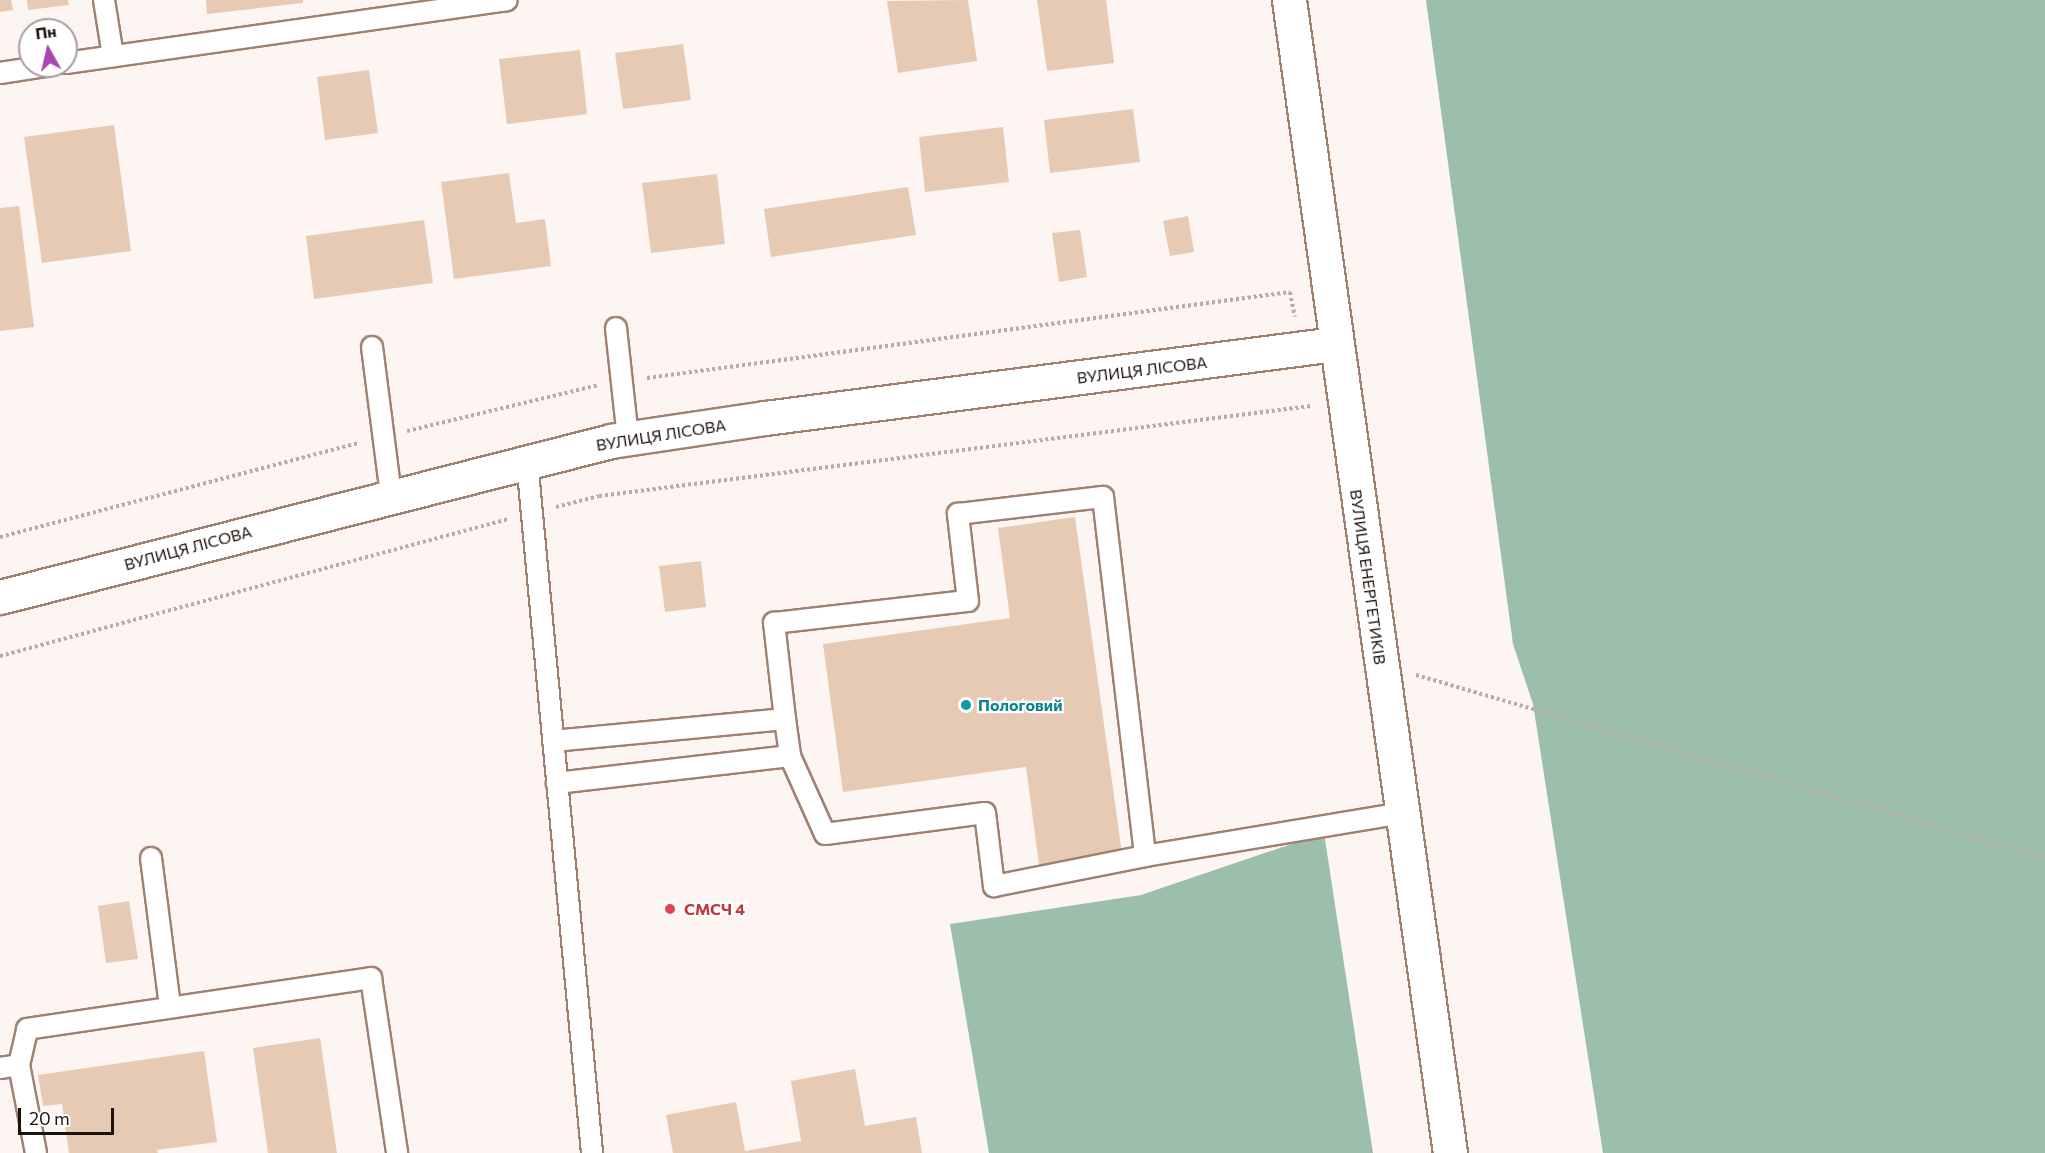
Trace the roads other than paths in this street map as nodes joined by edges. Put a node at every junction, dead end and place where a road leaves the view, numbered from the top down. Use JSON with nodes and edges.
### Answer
{"nodes":[{"id":1,"x":104,"y":0,"type":"edge"},
{"id":2,"x":507,"y":0,"type":"edge"},
{"id":3,"x":1289,"y":0,"type":"edge"},
{"id":4,"x":113,"y":56,"type":"junction"},
{"id":5,"x":78,"y":61,"type":"edge"},
{"id":6,"x":18,"y":70,"type":"edge"},
{"id":7,"x":0,"y":73,"type":"edge"},
{"id":8,"x":616,"y":328,"type":"dead end"},
{"id":9,"x":1335,"y":345,"type":"junction"},
{"id":10,"x":372,"y":347,"type":"dead end"},
{"id":11,"x":628,"y":439,"type":"junction"},
{"id":12,"x":527,"y":461,"type":"junction"},
{"id":13,"x":392,"y":496,"type":"junction"},
{"id":14,"x":0,"y":597,"type":"edge"},
{"id":15,"x":785,"y":719,"type":"junction"},
{"id":16,"x":553,"y":741,"type":"junction"},
{"id":17,"x":790,"y":756,"type":"junction"},
{"id":18,"x":557,"y":783,"type":"junction"},
{"id":19,"x":1402,"y":813,"type":"junction"},
{"id":20,"x":1145,"y":856,"type":"junction"},
{"id":21,"x":151,"y":858,"type":"dead end"},
{"id":22,"x":171,"y":1006,"type":"junction"},
{"id":23,"x":9,"y":1066,"type":"edge"},
{"id":24,"x":36,"y":1153,"type":"edge"},
{"id":25,"x":396,"y":1153,"type":"edge"},
{"id":26,"x":592,"y":1153,"type":"edge"},
{"id":27,"x":1450,"y":1153,"type":"edge"}],
"edges":[{"from":1,"to":4,"type":"lane"},
{"from":2,"to":4,"type":"lane"},
{"from":3,"to":9,"type":"street","name":"ВУЛИЦЯ ЕНЕРГЕТИКІВ"},
{"from":4,"to":5,"type":"lane"},
{"from":6,"to":7,"type":"lane"},
{"from":8,"to":11,"type":"lane"},
{"from":9,"to":11,"type":"street","name":"ВУЛИЦЯ ЛІСОВА"},
{"from":9,"to":19,"type":"street","name":"ВУЛИЦЯ ЕНЕРГЕТИКІВ"},
{"from":10,"to":13,"type":"lane"},
{"from":11,"to":12,"type":"street","name":"ВУЛИЦЯ ЛІСОВА"},
{"from":12,"to":13,"type":"street","name":"ВУЛИЦЯ ЛІСОВА"},
{"from":12,"to":16,"type":"lane"},
{"from":13,"to":14,"type":"street","name":"ВУЛИЦЯ ЛІСОВА"},
{"from":15,"to":16,"type":"lane"},
{"from":15,"to":17,"type":"lane"},
{"from":15,"to":20,"type":"lane"},
{"from":16,"to":18,"type":"lane"},
{"from":17,"to":18,"type":"lane"},
{"from":17,"to":20,"type":"lane"},
{"from":18,"to":26,"type":"lane"},
{"from":19,"to":20,"type":"lane"},
{"from":19,"to":27,"type":"street","name":"ВУЛИЦЯ ЕНЕРГЕТИКІВ"},
{"from":21,"to":22,"type":"lane"},
{"from":22,"to":23,"type":"lane"},
{"from":22,"to":25,"type":"lane"},
{"from":23,"to":24,"type":"lane"}]}
